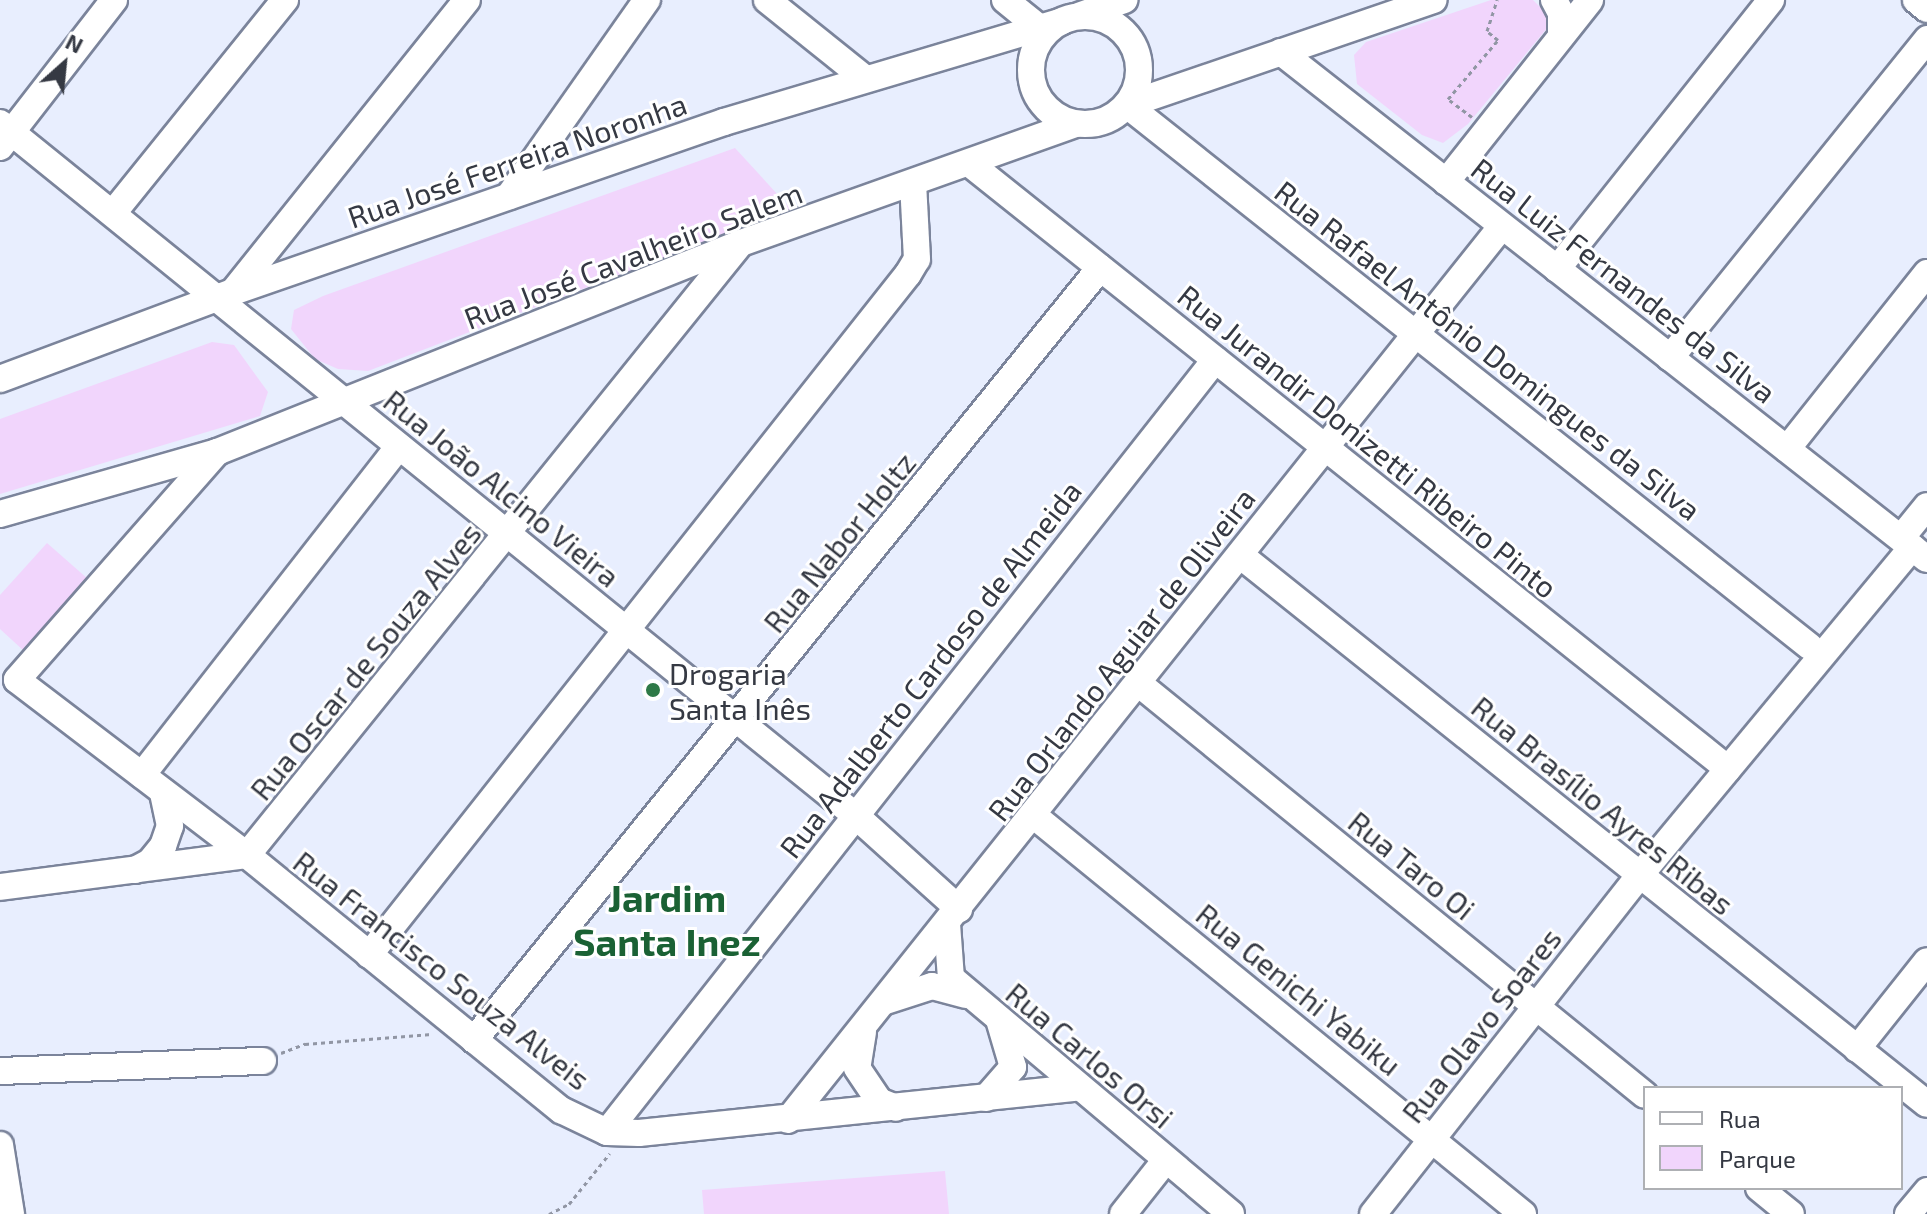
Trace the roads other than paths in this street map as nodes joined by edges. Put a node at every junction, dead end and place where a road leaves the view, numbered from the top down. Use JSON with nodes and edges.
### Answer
{"nodes":[{"id":1,"x":114,"y":0,"type":"edge"},
{"id":2,"x":285,"y":0,"type":"edge"},
{"id":3,"x":467,"y":0,"type":"edge"},
{"id":4,"x":647,"y":0,"type":"edge"},
{"id":5,"x":767,"y":0,"type":"edge"},
{"id":6,"x":1005,"y":0,"type":"edge"},
{"id":7,"x":1124,"y":0,"type":"edge"},
{"id":8,"x":1434,"y":0,"type":"edge"},
{"id":9,"x":1554,"y":0,"type":"edge"},
{"id":10,"x":1590,"y":0,"type":"edge"},
{"id":11,"x":1771,"y":0,"type":"edge"},
{"id":12,"x":1916,"y":0,"type":"edge"},
{"id":13,"x":1927,"y":9,"type":"edge"},
{"id":14,"x":1059,"y":21,"type":"junction"},
{"id":15,"x":1561,"y":36,"type":"junction"},
{"id":16,"x":1927,"y":39,"type":"edge"},
{"id":17,"x":1281,"y":52,"type":"junction"},
{"id":18,"x":863,"y":77,"type":"junction"},
{"id":19,"x":1127,"y":105,"type":"junction"},
{"id":20,"x":1075,"y":124,"type":"junction"},
{"id":21,"x":4,"y":134,"type":"edge"},
{"id":22,"x":969,"y":163,"type":"junction"},
{"id":23,"x":1446,"y":182,"type":"junction"},
{"id":24,"x":913,"y":183,"type":"junction"},
{"id":25,"x":509,"y":196,"type":"junction"},
{"id":26,"x":113,"y":213,"type":"junction"},
{"id":27,"x":1502,"y":226,"type":"junction"},
{"id":28,"x":741,"y":243,"type":"junction"},
{"id":29,"x":1100,"y":268,"type":"junction"},
{"id":30,"x":1557,"y":269,"type":"junction"},
{"id":31,"x":1927,"y":273,"type":"edge"},
{"id":32,"x":226,"y":295,"type":"junction"},
{"id":33,"x":1416,"y":334,"type":"junction"},
{"id":34,"x":1670,"y":358,"type":"junction"},
{"id":35,"x":1215,"y":360,"type":"junction"},
{"id":36,"x":0,"y":379,"type":"edge"},
{"id":37,"x":346,"y":402,"type":"junction"},
{"id":38,"x":399,"y":446,"type":"junction"},
{"id":39,"x":1325,"y":448,"type":"junction"},
{"id":40,"x":1787,"y":449,"type":"junction"},
{"id":41,"x":217,"y":452,"type":"junction"},
{"id":42,"x":1927,"y":506,"type":"edge"},
{"id":43,"x":0,"y":514,"type":"edge"},
{"id":44,"x":510,"y":534,"type":"junction"},
{"id":45,"x":1914,"y":548,"type":"edge"},
{"id":46,"x":1240,"y":555,"type":"junction"},
{"id":47,"x":627,"y":629,"type":"junction"},
{"id":48,"x":1809,"y":646,"type":"dead end"},
{"id":49,"x":17,"y":680,"type":"joint"},
{"id":50,"x":1138,"y":683,"type":"junction"},
{"id":51,"x":738,"y":720,"type":"junction"},
{"id":52,"x":1728,"y":769,"type":"junction"},
{"id":53,"x":142,"y":775,"type":"junction"},
{"id":54,"x":163,"y":792,"type":"junction"},
{"id":55,"x":1033,"y":815,"type":"junction"},
{"id":56,"x":856,"y":816,"type":"junction"},
{"id":57,"x":247,"y":855,"type":"junction"},
{"id":58,"x":135,"y":870,"type":"junction"},
{"id":59,"x":1640,"y":875,"type":"junction"},
{"id":60,"x":0,"y":887,"type":"edge"},
{"id":61,"x":953,"y":917,"type":"junction"},
{"id":62,"x":369,"y":955,"type":"junction"},
{"id":63,"x":1927,"y":961,"type":"edge"},
{"id":64,"x":970,"y":996,"type":"junction"},
{"id":65,"x":883,"y":1003,"type":"junction"},
{"id":66,"x":1536,"y":1007,"type":"junction"},
{"id":67,"x":998,"y":1020,"type":"junction"},
{"id":68,"x":865,"y":1025,"type":"junction"},
{"id":69,"x":467,"y":1035,"type":"junction"},
{"id":70,"x":1857,"y":1049,"type":"junction"},
{"id":71,"x":263,"y":1061,"type":"road end"},
{"id":72,"x":0,"y":1071,"type":"edge"},
{"id":73,"x":1078,"y":1088,"type":"junction"},
{"id":74,"x":1643,"y":1093,"type":"edge"},
{"id":75,"x":986,"y":1098,"type":"junction"},
{"id":76,"x":1927,"y":1104,"type":"edge"},
{"id":77,"x":896,"y":1108,"type":"junction"},
{"id":78,"x":788,"y":1120,"type":"junction"},
{"id":79,"x":615,"y":1132,"type":"junction"},
{"id":80,"x":1432,"y":1139,"type":"junction"},
{"id":81,"x":0,"y":1145,"type":"edge"},
{"id":82,"x":1165,"y":1161,"type":"junction"},
{"id":83,"x":1761,"y":1190,"type":"edge"},
{"id":84,"x":1927,"y":1191,"type":"edge"},
{"id":85,"x":11,"y":1214,"type":"edge"},
{"id":86,"x":1123,"y":1214,"type":"edge"},
{"id":87,"x":1231,"y":1214,"type":"edge"},
{"id":88,"x":1373,"y":1214,"type":"edge"},
{"id":89,"x":1523,"y":1214,"type":"edge"},
{"id":90,"x":1791,"y":1214,"type":"edge"},
{"id":91,"x":1908,"y":1214,"type":"edge"}],
"edges":[{"from":1,"to":21,"type":"street"},
{"from":2,"to":26,"type":"street"},
{"from":3,"to":32,"type":"street"},
{"from":4,"to":25,"type":"street"},
{"from":5,"to":18,"type":"street"},
{"from":6,"to":14,"type":"street"},
{"from":7,"to":14,"type":"street","name":"Rua José Ferreira Noronha"},
{"from":8,"to":17,"type":"street"},
{"from":9,"to":15,"type":"street"},
{"from":10,"to":15,"type":"street"},
{"from":11,"to":30,"type":"street"},
{"from":12,"to":13,"type":"street"},
{"from":14,"to":18,"type":"street","name":"Rua José Ferreira Noronha"},
{"from":14,"to":19,"type":"street"},
{"from":14,"to":20,"type":"street"},
{"from":15,"to":23,"type":"street"},
{"from":16,"to":34,"type":"street"},
{"from":17,"to":19,"type":"street"},
{"from":17,"to":23,"type":"street","name":"Rua Luiz Fernandes da Silva"},
{"from":18,"to":25,"type":"street","name":"Rua José Ferreira Noronha"},
{"from":19,"to":20,"type":"street"},
{"from":19,"to":33,"type":"street","name":"Rua Rafael Antônio Domingues da Silva"},
{"from":20,"to":22,"type":"street","name":"Rua José Cavalheiro Salem"},
{"from":21,"to":26,"type":"street","name":"Rua João Alcino Vieira"},
{"from":22,"to":24,"type":"street","name":"Rua José Cavalheiro Salem"},
{"from":22,"to":29,"type":"street","name":"Rua Jurandir Donizetti Ribeiro Pinto"},
{"from":23,"to":27,"type":"street","name":"Rua Luiz Fernandes da Silva"},
{"from":24,"to":28,"type":"street","name":"Rua José Cavalheiro Salem"},
{"from":24,"to":47,"type":"street"},
{"from":25,"to":32,"type":"street","name":"Rua José Ferreira Noronha"},
{"from":26,"to":32,"type":"street","name":"Rua João Alcino Vieira"},
{"from":27,"to":30,"type":"street","name":"Rua Luiz Fernandes da Silva"},
{"from":27,"to":33,"type":"street","name":"Rua Orlando Aguiar de Oliveira"},
{"from":28,"to":37,"type":"street","name":"Rua José Cavalheiro Salem"},
{"from":28,"to":44,"type":"street","name":"Rua Oscar de Souza Alves"},
{"from":29,"to":35,"type":"street","name":"Rua Jurandir Donizetti Ribeiro Pinto"},
{"from":29,"to":51,"type":"street","name":"Rua Nabor Holtz"},
{"from":30,"to":34,"type":"street","name":"Rua Luiz Fernandes da Silva"},
{"from":31,"to":40,"type":"street"},
{"from":32,"to":36,"type":"street","name":"Rua José Ferreira Noronha"},
{"from":32,"to":37,"type":"street","name":"Rua João Alcino Vieira"},
{"from":33,"to":39,"type":"street","name":"Rua Orlando Aguiar de Oliveira"},
{"from":33,"to":48,"type":"street","name":"Rua Rafael Antônio Domingues da Silva"},
{"from":34,"to":40,"type":"street","name":"Rua Luiz Fernandes da Silva"},
{"from":35,"to":39,"type":"street","name":"Rua Jurandir Donizetti Ribeiro Pinto"},
{"from":35,"to":56,"type":"street","name":"Rua Adalberto Cardoso de Almeida"},
{"from":37,"to":38,"type":"street","name":"Rua João Alcino Vieira"},
{"from":37,"to":41,"type":"street","name":"Rua José Cavalheiro Salem"},
{"from":38,"to":44,"type":"street","name":"Rua João Alcino Vieira"},
{"from":38,"to":53,"type":"street"},
{"from":39,"to":46,"type":"street","name":"Rua Orlando Aguiar de Oliveira"},
{"from":39,"to":52,"type":"street","name":"Rua Jurandir Donizetti Ribeiro Pinto"},
{"from":40,"to":45,"type":"street","name":"Rua Luiz Fernandes da Silva"},
{"from":41,"to":43,"type":"street","name":"Rua José Cavalheiro Salem"},
{"from":41,"to":49,"type":"street","name":"Rua José Cavalheiro Salem"},
{"from":42,"to":45,"type":"street","name":"Rua Olavo Soares"},
{"from":44,"to":47,"type":"street","name":"Rua João Alcino Vieira"},
{"from":44,"to":57,"type":"street","name":"Rua Oscar de Souza Alves"},
{"from":45,"to":52,"type":"street","name":"Rua Olavo Soares"},
{"from":46,"to":50,"type":"street","name":"Rua Orlando Aguiar de Oliveira"},
{"from":46,"to":59,"type":"street","name":"Rua Brasílio Ayres Ribas"},
{"from":47,"to":51,"type":"street","name":"Rua João Alcino Vieira"},
{"from":47,"to":62,"type":"street"},
{"from":49,"to":53,"type":"street","name":"Rua Francisco Souza Alveis"},
{"from":50,"to":55,"type":"street","name":"Rua Orlando Aguiar de Oliveira"},
{"from":50,"to":66,"type":"street","name":"Rua Taro Oi"},
{"from":51,"to":56,"type":"street","name":"Rua João Alcino Vieira"},
{"from":51,"to":69,"type":"street","name":"Rua Nabor Holtz"},
{"from":52,"to":59,"type":"street","name":"Rua Olavo Soares"},
{"from":53,"to":54,"type":"street","name":"Rua Francisco Souza Alveis"},
{"from":54,"to":57,"type":"street","name":"Rua Francisco Souza Alveis"},
{"from":54,"to":58,"type":"street"},
{"from":55,"to":61,"type":"street","name":"Rua Orlando Aguiar de Oliveira"},
{"from":55,"to":80,"type":"street","name":"Rua Genichi Yabiku"},
{"from":56,"to":61,"type":"street","name":"Rua João Alcino Vieira"},
{"from":56,"to":79,"type":"street","name":"Rua Adalberto Cardoso de Almeida"},
{"from":57,"to":58,"type":"street"},
{"from":57,"to":62,"type":"street","name":"Rua Francisco Souza Alveis"},
{"from":58,"to":60,"type":"street"},
{"from":59,"to":66,"type":"street","name":"Rua Olavo Soares"},
{"from":59,"to":70,"type":"street","name":"Rua Brasílio Ayres Ribas"},
{"from":61,"to":64,"type":"street","name":"Rua Carlos Orsi"},
{"from":61,"to":65,"type":"street","name":"Rua Orlando Aguiar de Oliveira"},
{"from":62,"to":69,"type":"street","name":"Rua Francisco Souza Alveis"},
{"from":63,"to":70,"type":"street"},
{"from":64,"to":65,"type":"street"},
{"from":64,"to":67,"type":"street","name":"Rua Carlos Orsi"},
{"from":65,"to":68,"type":"street","name":"Rua Orlando Aguiar de Oliveira"},
{"from":66,"to":74,"type":"street","name":"Rua Taro Oi"},
{"from":66,"to":80,"type":"street","name":"Rua Olavo Soares"},
{"from":67,"to":73,"type":"street","name":"Rua Carlos Orsi"},
{"from":67,"to":75,"type":"street"},
{"from":68,"to":77,"type":"street"},
{"from":68,"to":78,"type":"street","name":"Rua Orlando Aguiar de Oliveira"},
{"from":69,"to":79,"type":"street","name":"Rua Francisco Souza Alveis"},
{"from":70,"to":76,"type":"street","name":"Rua Brasílio Ayres Ribas"},
{"from":71,"to":72,"type":"street"},
{"from":73,"to":75,"type":"street"},
{"from":73,"to":82,"type":"street","name":"Rua Carlos Orsi"},
{"from":75,"to":77,"type":"street"},
{"from":77,"to":78,"type":"street"},
{"from":78,"to":79,"type":"street"},
{"from":80,"to":88,"type":"street","name":"Rua Olavo Soares"},
{"from":80,"to":89,"type":"street","name":"Rua Genichi Yabiku"},
{"from":81,"to":85,"type":"street"},
{"from":82,"to":86,"type":"street"},
{"from":82,"to":87,"type":"street","name":"Rua Carlos Orsi"},
{"from":83,"to":90,"type":"street"},
{"from":84,"to":91,"type":"street"}]}
